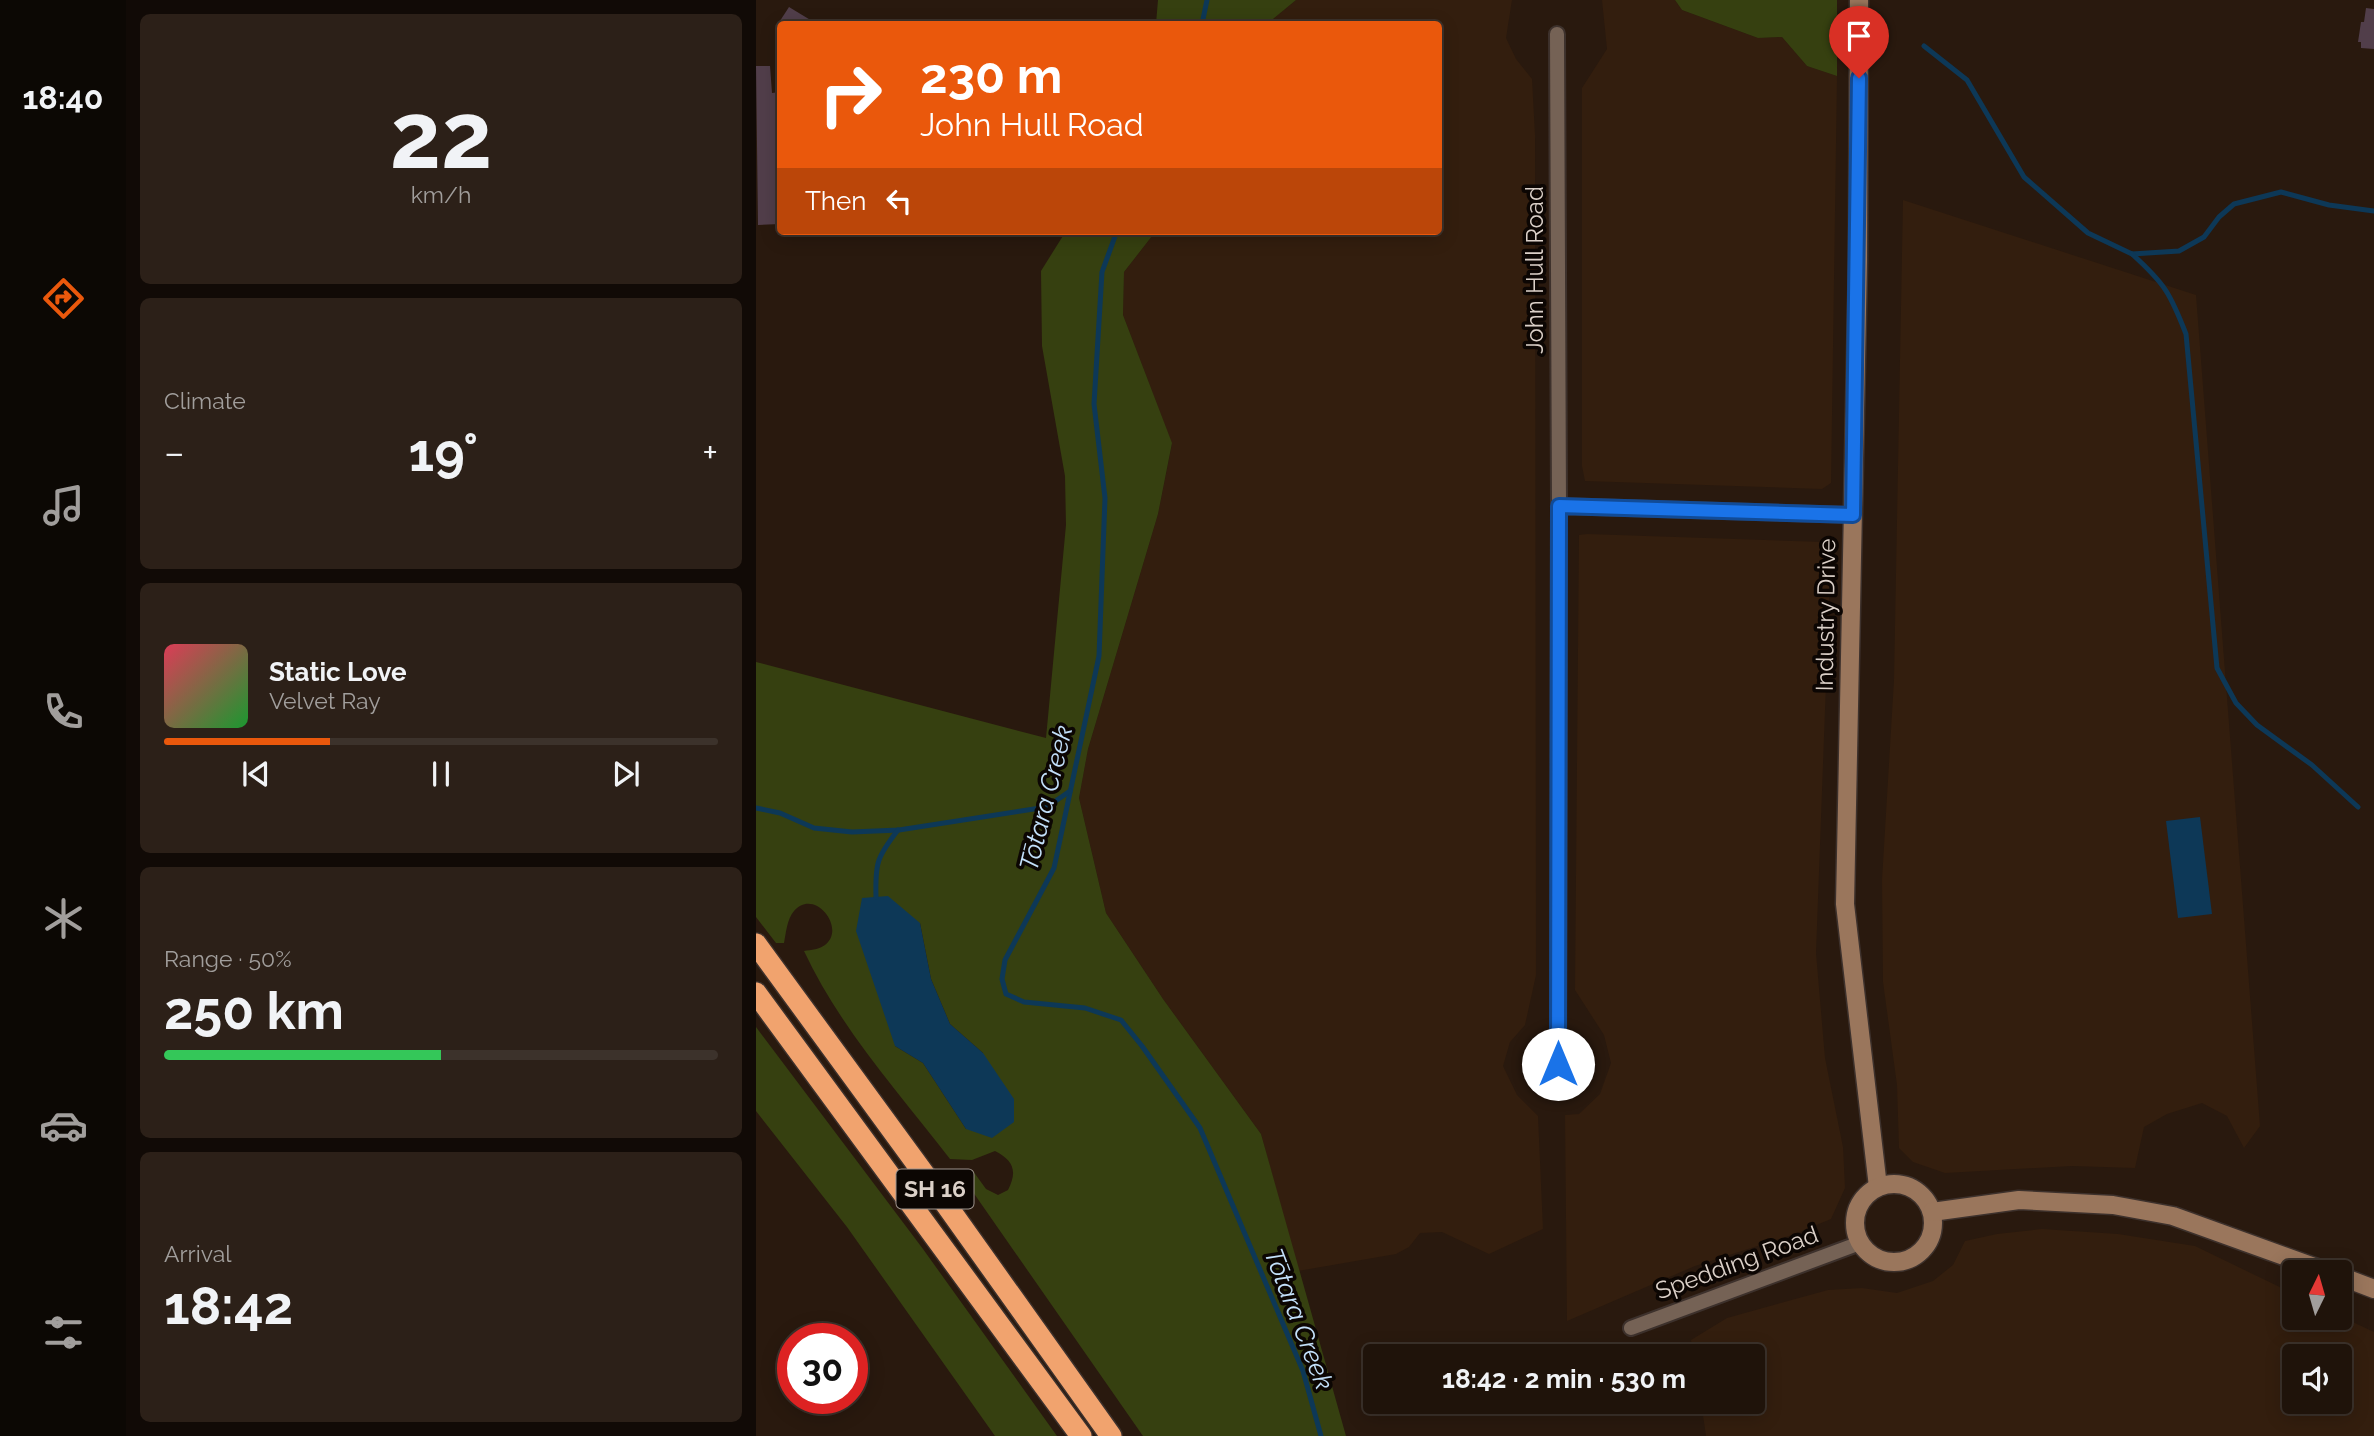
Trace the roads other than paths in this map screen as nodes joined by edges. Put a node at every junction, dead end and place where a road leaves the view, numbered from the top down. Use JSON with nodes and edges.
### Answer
{"nodes":[{"id":1,"x":1859,"y":0,"type":"edge"},
{"id":2,"x":1556,"y":34,"type":"dead end"},
{"id":3,"x":1559,"y":506,"type":"junction"},
{"id":4,"x":1853,"y":515,"type":"junction"},
{"id":5,"x":756,"y":944,"type":"edge"},
{"id":6,"x":756,"y":993,"type":"edge"},
{"id":7,"x":1558,"y":1064,"type":"dead end"},
{"id":8,"x":1878,"y":1187,"type":"junction"},
{"id":9,"x":1932,"y":1212,"type":"junction"},
{"id":10,"x":1860,"y":1243,"type":"junction"},
{"id":11,"x":2295,"y":1260,"type":"edge"},
{"id":12,"x":2352,"y":1281,"type":"edge"},
{"id":13,"x":2374,"y":1289,"type":"edge"},
{"id":14,"x":1631,"y":1328,"type":"dead end"},
{"id":15,"x":1081,"y":1436,"type":"edge"},
{"id":16,"x":1111,"y":1436,"type":"edge"}],
"edges":[{"from":1,"to":4,"type":"street","name":"Industry Drive"},
{"from":2,"to":3,"type":"street","name":"John Hull Road"},
{"from":3,"to":4,"type":"street"},
{"from":3,"to":7,"type":"street","name":"John Hull Road"},
{"from":4,"to":8,"type":"street","name":"Industry Drive"},
{"from":5,"to":16,"type":"highway","number":"SH 16"},
{"from":6,"to":15,"type":"highway","number":"SH 16"},
{"from":8,"to":9,"type":"street"},
{"from":8,"to":10,"type":"street"},
{"from":9,"to":10,"type":"street"},
{"from":9,"to":11,"type":"street"},
{"from":10,"to":14,"type":"street","name":"Spedding Road"},
{"from":12,"to":13,"type":"street"}]}
